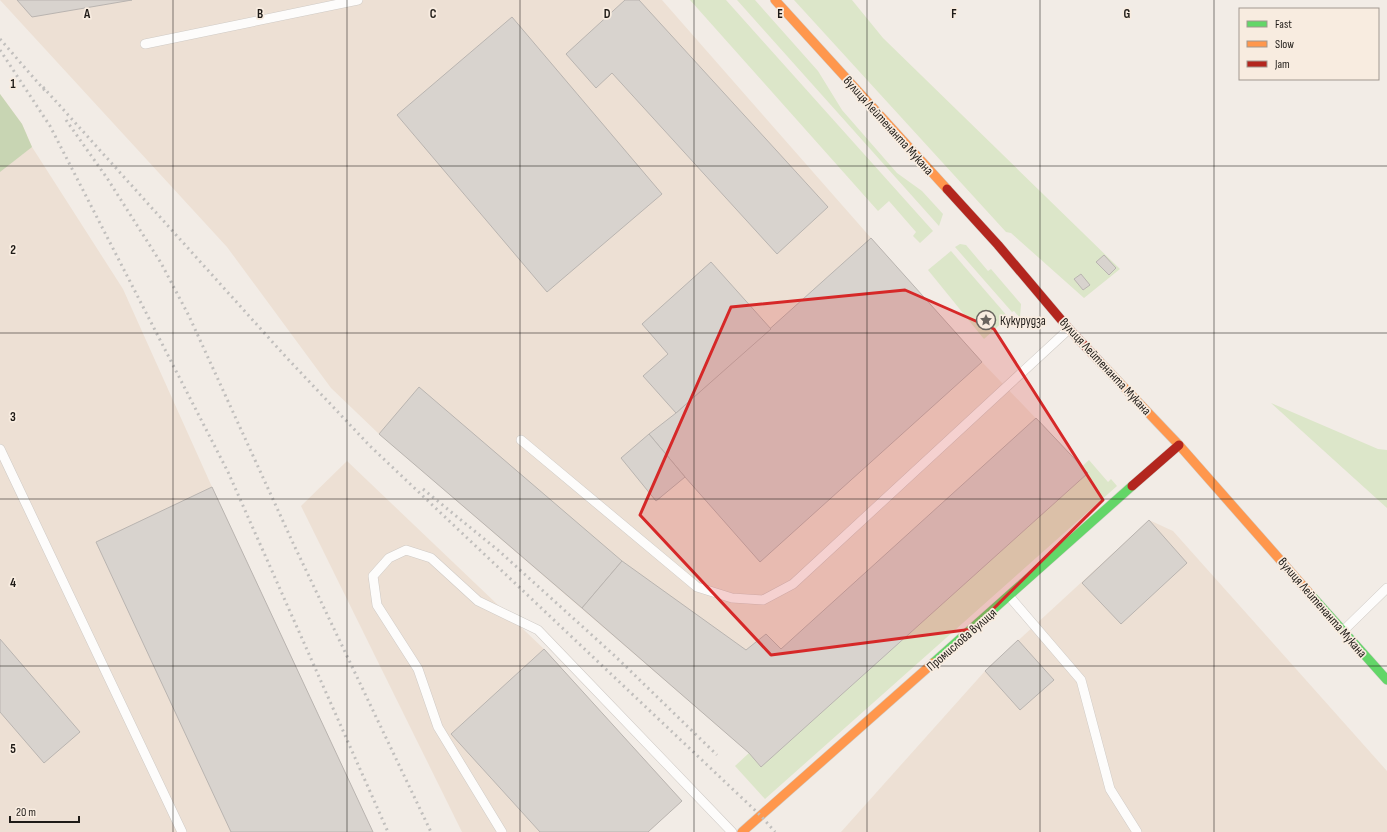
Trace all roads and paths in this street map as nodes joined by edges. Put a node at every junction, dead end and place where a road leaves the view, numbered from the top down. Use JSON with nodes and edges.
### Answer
{"nodes":[{"id":1,"x":358,"y":0,"type":"edge"},
{"id":2,"x":775,"y":0,"type":"edge"},
{"id":3,"x":145,"y":44,"type":"dead end"},
{"id":4,"x":1069,"y":329,"type":"junction"},
{"id":5,"x":521,"y":440,"type":"dead end"},
{"id":6,"x":1179,"y":445,"type":"junction"},
{"id":7,"x":0,"y":449,"type":"edge"},
{"id":8,"x":1387,"y":588,"type":"edge"},
{"id":9,"x":1009,"y":596,"type":"junction"},
{"id":10,"x":1344,"y":630,"type":"junction"},
{"id":11,"x":1387,"y":680,"type":"edge"},
{"id":12,"x":182,"y":832,"type":"edge"},
{"id":13,"x":502,"y":832,"type":"edge"},
{"id":14,"x":732,"y":832,"type":"edge"},
{"id":15,"x":742,"y":832,"type":"edge"},
{"id":16,"x":1137,"y":832,"type":"edge"}],
"edges":[{"from":1,"to":3,"type":"lane"},
{"from":2,"to":4,"type":"main road","name":"вулиця Лейтенанта Мукана"},
{"from":4,"to":5,"type":"lane"},
{"from":4,"to":6,"type":"main road","name":"вулиця Лейтенанта Мукана"},
{"from":6,"to":9,"type":"main road","name":"Промислова вулиця"},
{"from":6,"to":10,"type":"main road","name":"вулиця Лейтенанта Мукана"},
{"from":7,"to":12,"type":"lane"},
{"from":8,"to":10,"type":"lane"},
{"from":9,"to":15,"type":"main road","name":"Промислова вулиця"},
{"from":9,"to":16,"type":"lane"},
{"from":10,"to":11,"type":"main road","name":"вулиця Лейтенанта Мукана"},
{"from":13,"to":14,"type":"lane"}]}
